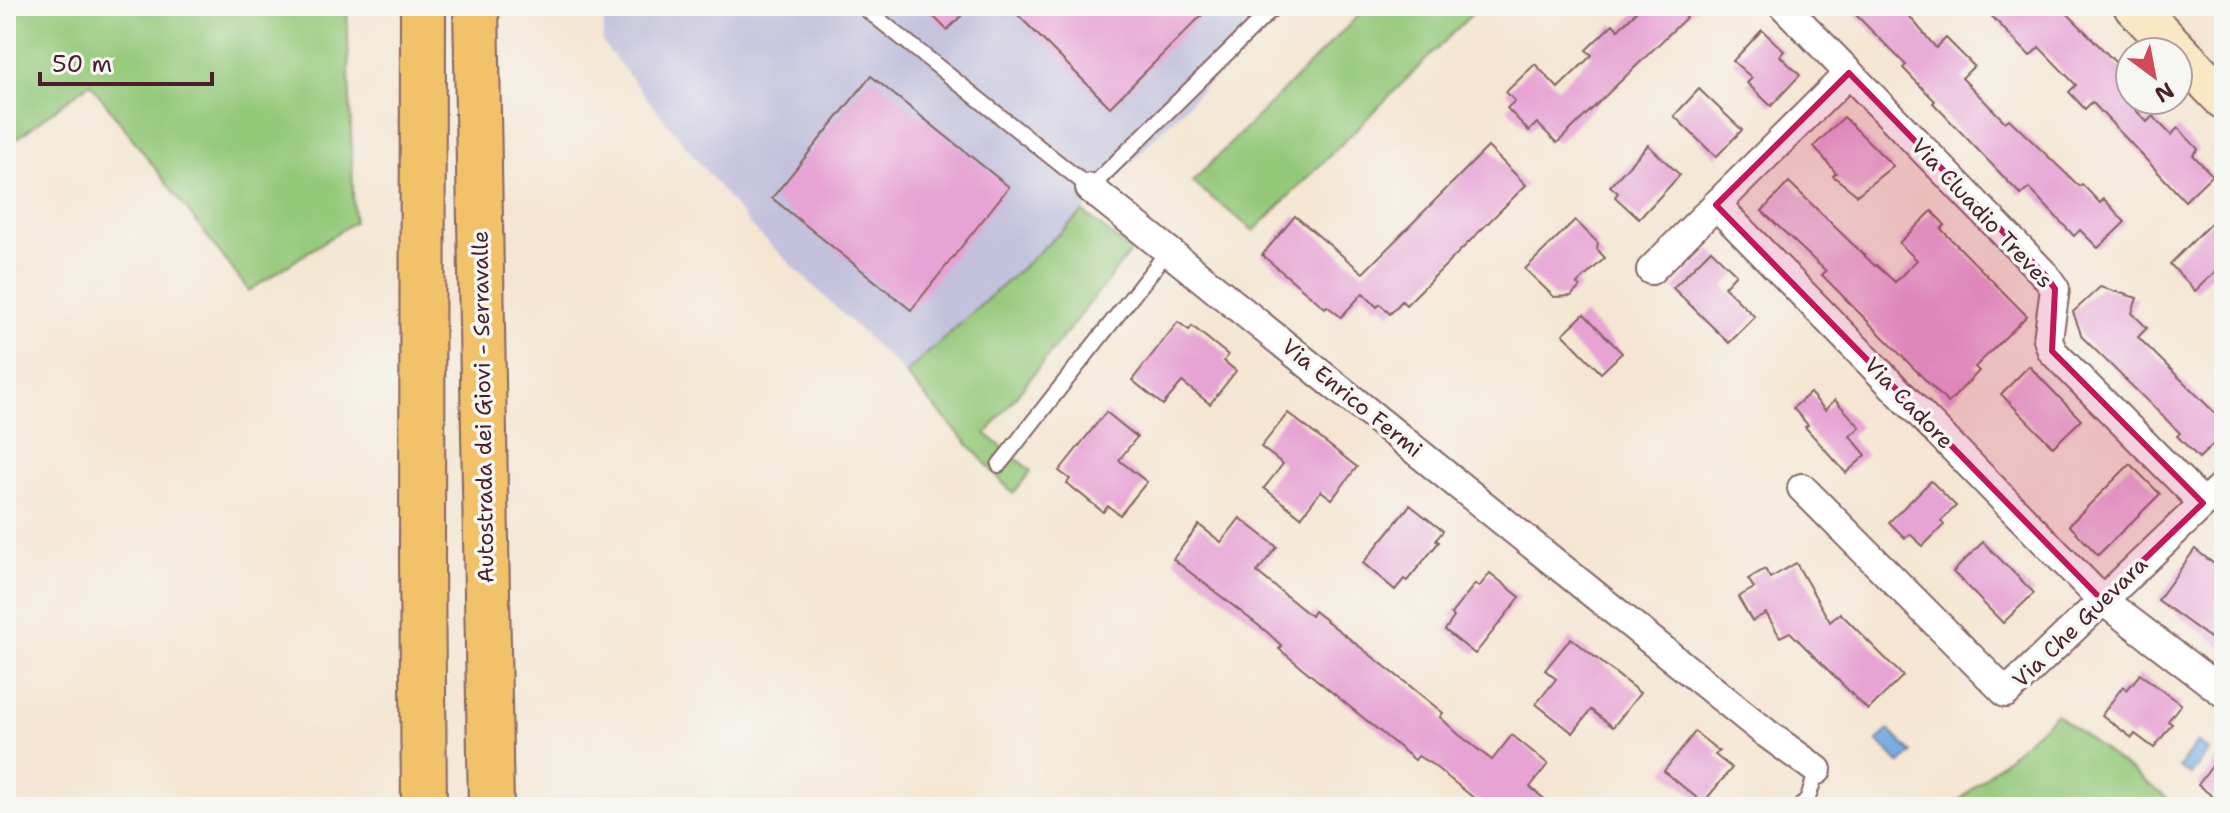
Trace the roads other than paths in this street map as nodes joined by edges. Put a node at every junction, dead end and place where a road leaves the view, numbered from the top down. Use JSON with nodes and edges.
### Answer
{"nodes":[{"id":1,"x":423,"y":6,"type":"edge"},
{"id":2,"x":476,"y":6,"type":"edge"},
{"id":3,"x":862,"y":6,"type":"edge"},
{"id":4,"x":1275,"y":6,"type":"edge"},
{"id":5,"x":1784,"y":6,"type":"edge"},
{"id":6,"x":2134,"y":6,"type":"edge"},
{"id":7,"x":1849,"y":73,"type":"junction"},
{"id":8,"x":2224,"y":99,"type":"edge"},
{"id":9,"x":1090,"y":188,"type":"junction"},
{"id":10,"x":1716,"y":205,"type":"junction"},
{"id":11,"x":1168,"y":251,"type":"junction"},
{"id":12,"x":1651,"y":270,"type":"dead end"},
{"id":13,"x":999,"y":465,"type":"dead end"},
{"id":14,"x":2224,"y":484,"type":"edge"},
{"id":15,"x":1802,"y":488,"type":"dead end"},
{"id":16,"x":2203,"y":503,"type":"junction"},
{"id":17,"x":2102,"y":600,"type":"junction"},
{"id":18,"x":2224,"y":693,"type":"edge"},
{"id":19,"x":1817,"y":770,"type":"joint"},
{"id":20,"x":424,"y":807,"type":"edge"},
{"id":21,"x":491,"y":807,"type":"edge"},
{"id":22,"x":1800,"y":807,"type":"edge"}],
"edges":[{"from":1,"to":20,"type":"highway"},
{"from":2,"to":21,"type":"highway","name":"Autostrada dei Giovi - Serravalle"},
{"from":3,"to":9,"type":"lane"},
{"from":4,"to":9,"type":"lane"},
{"from":5,"to":7,"type":"street","name":"Via Cluadio Treves"},
{"from":6,"to":8,"type":"street"},
{"from":7,"to":10,"type":"street"},
{"from":7,"to":16,"type":"street","name":"Via Cluadio Treves"},
{"from":9,"to":11,"type":"street","name":"Via Enrico Fermi"},
{"from":10,"to":12,"type":"street"},
{"from":10,"to":17,"type":"street","name":"Via Cadore"},
{"from":11,"to":13,"type":"lane"},
{"from":11,"to":19,"type":"street","name":"Via Enrico Fermi"},
{"from":14,"to":16,"type":"street","name":"Via Che Guevara"},
{"from":15,"to":17,"type":"street","name":"Via Che Guevara"},
{"from":16,"to":17,"type":"street","name":"Via Che Guevara"},
{"from":17,"to":18,"type":"street","name":"Via Cadore"},
{"from":19,"to":22,"type":"lane"}]}
